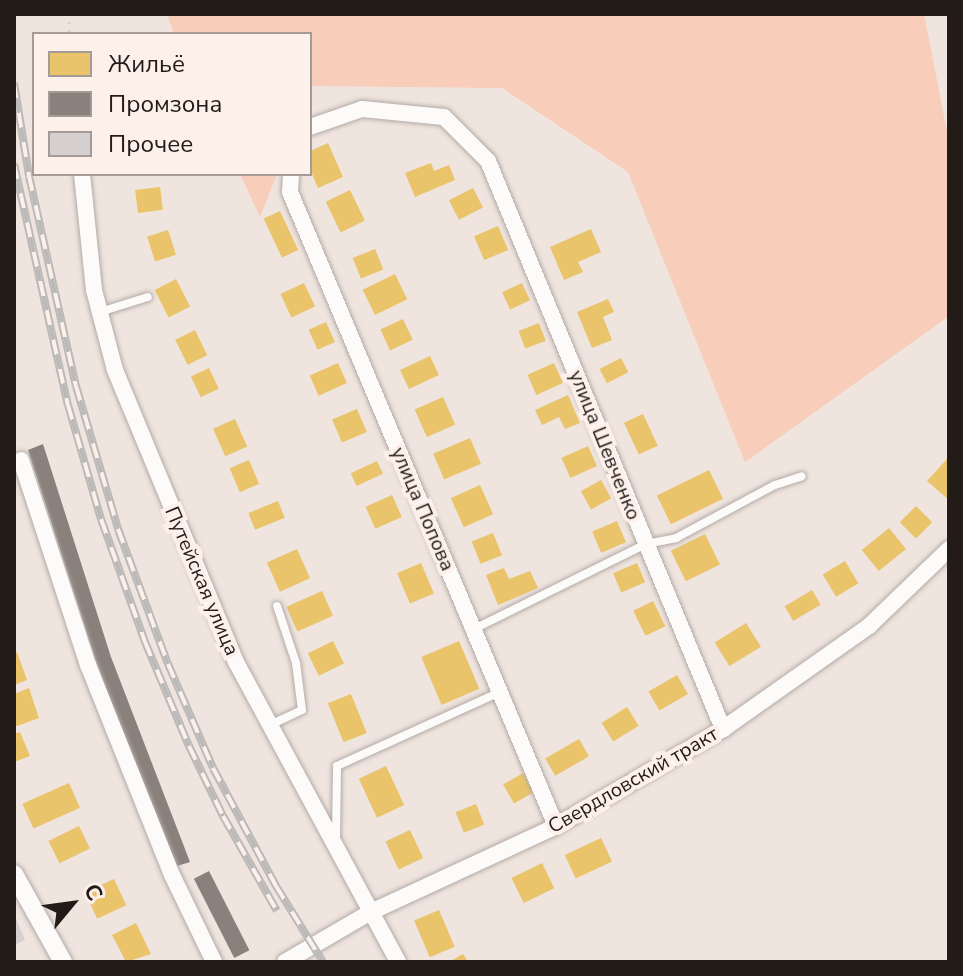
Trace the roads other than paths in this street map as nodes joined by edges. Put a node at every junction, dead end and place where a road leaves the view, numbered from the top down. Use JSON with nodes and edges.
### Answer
{"nodes":[{"id":1,"x":312,"y":126,"type":"edge"},
{"id":2,"x":82,"y":176,"type":"edge"},
{"id":3,"x":291,"y":176,"type":"edge"},
{"id":4,"x":148,"y":297,"type":"dead end"},
{"id":5,"x":100,"y":313,"type":"junction"},
{"id":6,"x":21,"y":460,"type":"dead end"},
{"id":7,"x":802,"y":476,"type":"dead end"},
{"id":8,"x":646,"y":544,"type":"junction"},
{"id":9,"x":949,"y":549,"type":"edge"},
{"id":10,"x":277,"y":606,"type":"dead end"},
{"id":11,"x":473,"y":629,"type":"junction"},
{"id":12,"x":500,"y":692,"type":"junction"},
{"id":13,"x":270,"y":726,"type":"junction"},
{"id":14,"x":723,"y":729,"type":"junction"},
{"id":15,"x":556,"y":826,"type":"junction"},
{"id":16,"x":336,"y":851,"type":"junction"},
{"id":17,"x":14,"y":874,"type":"edge"},
{"id":18,"x":369,"y":913,"type":"junction"},
{"id":19,"x":63,"y":962,"type":"edge"},
{"id":20,"x":214,"y":962,"type":"edge"},
{"id":21,"x":285,"y":962,"type":"edge"},
{"id":22,"x":398,"y":962,"type":"edge"}],
"edges":[{"from":1,"to":8,"type":"street","name":"улица Шевченко"},
{"from":2,"to":5,"type":"street","name":"Путейская улица"},
{"from":3,"to":11,"type":"street","name":"улица Попова"},
{"from":4,"to":5,"type":"lane"},
{"from":5,"to":13,"type":"street","name":"Путейская улица"},
{"from":6,"to":20,"type":"street"},
{"from":7,"to":8,"type":"lane"},
{"from":8,"to":11,"type":"lane"},
{"from":8,"to":14,"type":"street","name":"улица Шевченко"},
{"from":9,"to":14,"type":"street","name":"Свердловский тракт"},
{"from":10,"to":13,"type":"lane"},
{"from":11,"to":12,"type":"street","name":"улица Попова"},
{"from":12,"to":15,"type":"street","name":"улица Попова"},
{"from":12,"to":16,"type":"lane"},
{"from":13,"to":16,"type":"street","name":"Путейская улица"},
{"from":14,"to":15,"type":"street","name":"Свердловский тракт"},
{"from":15,"to":18,"type":"street","name":"Свердловский тракт"},
{"from":16,"to":18,"type":"street","name":"Путейская улица"},
{"from":17,"to":19,"type":"street"},
{"from":18,"to":21,"type":"street","name":"Свердловский тракт"},
{"from":18,"to":22,"type":"street","name":"Путейская улица"}]}
